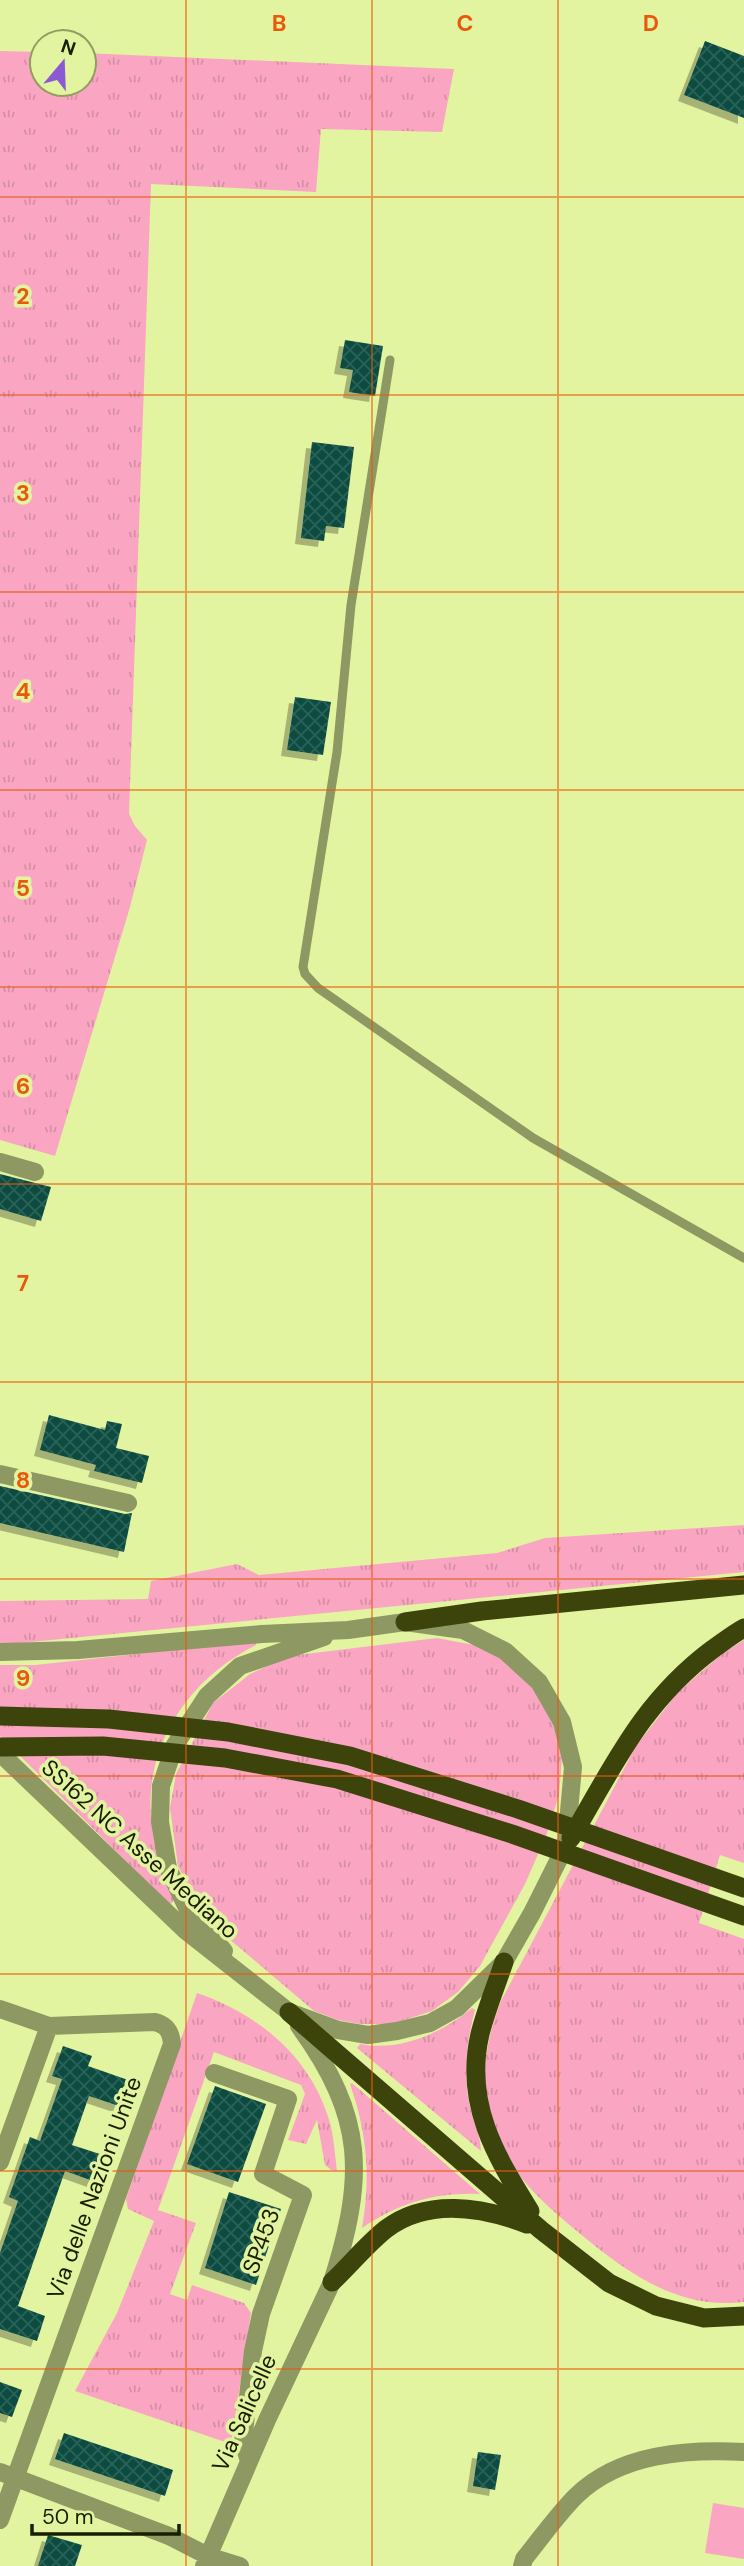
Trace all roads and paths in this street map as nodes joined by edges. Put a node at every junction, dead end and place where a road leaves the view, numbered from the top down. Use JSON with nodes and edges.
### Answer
{"nodes":[{"id":1,"x":390,"y":360,"type":"dead end"},
{"id":2,"x":0,"y":1162,"type":"edge"},
{"id":3,"x":35,"y":1172,"type":"dead end"},
{"id":4,"x":744,"y":1258,"type":"edge"},
{"id":5,"x":0,"y":1474,"type":"edge"},
{"id":6,"x":128,"y":1503,"type":"dead end"},
{"id":7,"x":744,"y":1585,"type":"edge"},
{"id":8,"x":405,"y":1622,"type":"junction"},
{"id":9,"x":744,"y":1628,"type":"edge"},
{"id":10,"x":348,"y":1630,"type":"junction"},
{"id":11,"x":0,"y":1652,"type":"edge"},
{"id":12,"x":0,"y":1716,"type":"edge"},
{"id":13,"x":0,"y":1747,"type":"edge"},
{"id":14,"x":0,"y":1754,"type":"edge"},
{"id":15,"x":566,"y":1845,"type":"junction"},
{"id":16,"x":744,"y":1888,"type":"edge"},
{"id":17,"x":744,"y":1916,"type":"edge"},
{"id":18,"x":504,"y":1962,"type":"junction"},
{"id":19,"x":243,"y":1974,"type":"junction"},
{"id":20,"x":0,"y":2009,"type":"edge"},
{"id":21,"x":289,"y":2012,"type":"junction"},
{"id":22,"x":49,"y":2026,"type":"junction"},
{"id":23,"x":214,"y":2073,"type":"dead end"},
{"id":24,"x":0,"y":2162,"type":"edge"},
{"id":25,"x":541,"y":2230,"type":"junction"},
{"id":26,"x":332,"y":2282,"type":"junction"},
{"id":27,"x":744,"y":2315,"type":"edge"},
{"id":28,"x":744,"y":2452,"type":"edge"},
{"id":29,"x":249,"y":2461,"type":"junction"},
{"id":30,"x":7,"y":2475,"type":"edge"},
{"id":31,"x":0,"y":2520,"type":"edge"},
{"id":32,"x":206,"y":2561,"type":"edge"},
{"id":33,"x":240,"y":2566,"type":"edge"},
{"id":34,"x":522,"y":2566,"type":"edge"}],
"edges":[{"from":1,"to":4,"type":"lane"},
{"from":2,"to":3,"type":"street"},
{"from":5,"to":6,"type":"street"},
{"from":7,"to":8,"type":"highway"},
{"from":8,"to":10,"type":"street","name":"SS162 NC Asse Mediano"},
{"from":8,"to":15,"type":"street","name":"SS162 NC Asse Mediano"},
{"from":9,"to":15,"type":"highway"},
{"from":10,"to":11,"type":"street","name":"SS162 NC Asse Mediano"},
{"from":10,"to":19,"type":"street"},
{"from":12,"to":16,"type":"highway"},
{"from":13,"to":17,"type":"highway"},
{"from":14,"to":19,"type":"street","name":"SS162 NC Asse Mediano"},
{"from":15,"to":18,"type":"street","name":"SS162 NC Asse Mediano"},
{"from":18,"to":21,"type":"street","name":"SS162 NC Asse Mediano"},
{"from":18,"to":25,"type":"highway"},
{"from":19,"to":21,"type":"street","name":"SS162 NC Asse Mediano"},
{"from":20,"to":22,"type":"street","name":"Via delle Nazioni Unite"},
{"from":21,"to":25,"type":"highway"},
{"from":21,"to":26,"type":"street","name":"Via Salicelle"},
{"from":22,"to":24,"type":"street"},
{"from":22,"to":30,"type":"street","name":"Via delle Nazioni Unite"},
{"from":23,"to":29,"type":"street","name":"SP453"},
{"from":25,"to":26,"type":"highway"},
{"from":25,"to":27,"type":"highway"},
{"from":26,"to":29,"type":"street","name":"Via Salicelle"},
{"from":28,"to":34,"type":"street"},
{"from":29,"to":32,"type":"street","name":"Via Salicelle"},
{"from":30,"to":31,"type":"street","name":"Via delle Nazioni Unite"},
{"from":30,"to":32,"type":"street"},
{"from":32,"to":33,"type":"street"}]}
